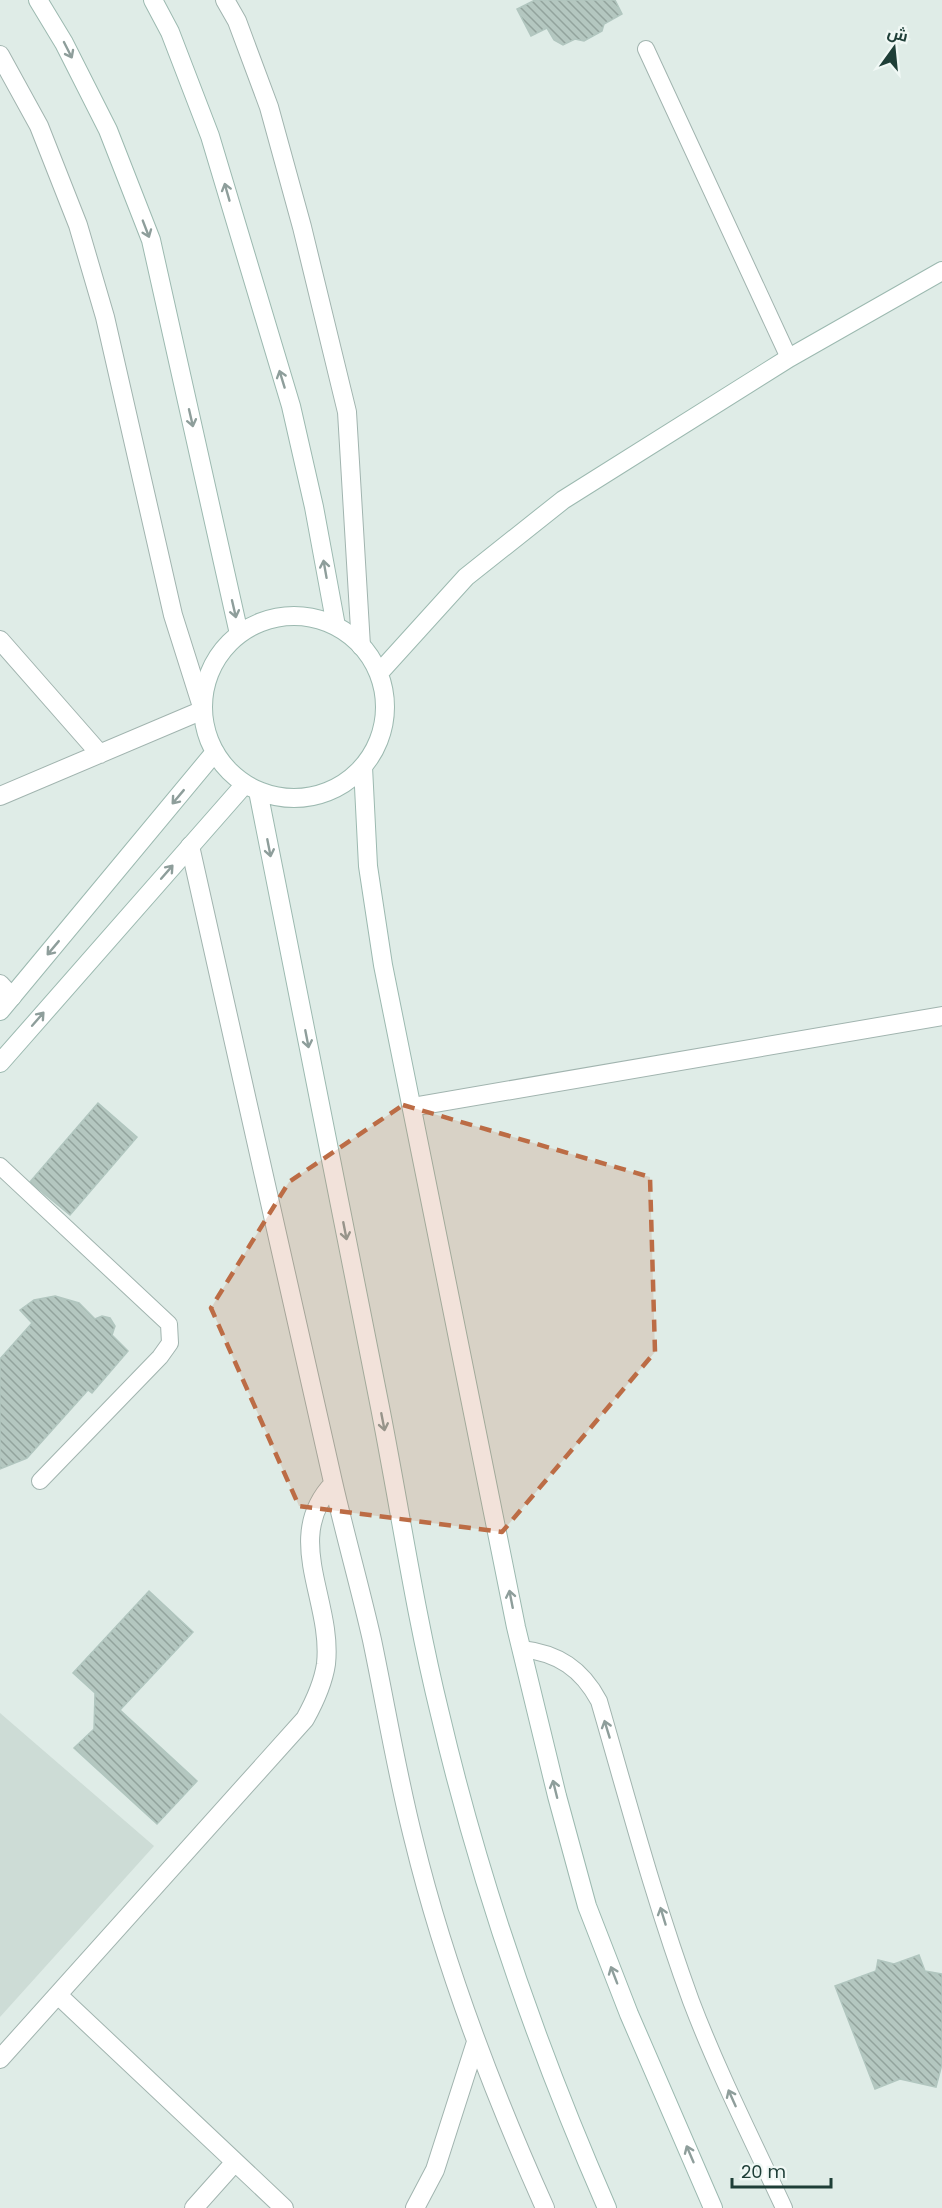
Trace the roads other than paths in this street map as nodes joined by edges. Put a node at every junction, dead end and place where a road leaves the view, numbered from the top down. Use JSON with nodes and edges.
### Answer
{"nodes":[{"id":1,"x":38,"y":0,"type":"edge"},
{"id":2,"x":153,"y":0,"type":"edge"},
{"id":3,"x":225,"y":0,"type":"edge"},
{"id":4,"x":646,"y":49,"type":"dead end"},
{"id":5,"x":0,"y":56,"type":"edge"},
{"id":6,"x":942,"y":271,"type":"edge"},
{"id":7,"x":789,"y":358,"type":"junction"},
{"id":8,"x":336,"y":626,"type":"junction"},
{"id":9,"x":239,"y":634,"type":"junction"},
{"id":10,"x":0,"y":640,"type":"edge"},
{"id":11,"x":361,"y":646,"type":"junction"},
{"id":12,"x":379,"y":673,"type":"junction"},
{"id":13,"x":203,"y":710,"type":"junction"},
{"id":14,"x":215,"y":752,"type":"junction"},
{"id":15,"x":100,"y":754,"type":"junction"},
{"id":16,"x":363,"y":767,"type":"junction"},
{"id":17,"x":251,"y":787,"type":"junction"},
{"id":18,"x":0,"y":796,"type":"edge"},
{"id":19,"x":190,"y":846,"type":"junction"},
{"id":20,"x":4,"y":998,"type":"edge"},
{"id":21,"x":942,"y":1016,"type":"edge"},
{"id":22,"x":1,"y":1060,"type":"edge"},
{"id":23,"x":412,"y":1107,"type":"junction"},
{"id":24,"x":0,"y":1166,"type":"edge"},
{"id":25,"x":40,"y":1481,"type":"dead end"},
{"id":26,"x":333,"y":1484,"type":"junction"},
{"id":27,"x":522,"y":1649,"type":"junction"},
{"id":28,"x":58,"y":1995,"type":"junction"},
{"id":29,"x":476,"y":2042,"type":"junction"},
{"id":30,"x":0,"y":2059,"type":"edge"},
{"id":31,"x":235,"y":2162,"type":"junction"},
{"id":32,"x":194,"y":2208,"type":"edge"},
{"id":33,"x":284,"y":2208,"type":"edge"},
{"id":34,"x":415,"y":2208,"type":"edge"},
{"id":35,"x":545,"y":2208,"type":"edge"},
{"id":36,"x":607,"y":2208,"type":"edge"},
{"id":37,"x":713,"y":2208,"type":"edge"},
{"id":38,"x":784,"y":2208,"type":"edge"}],
"edges":[{"from":1,"to":9,"type":"street","one_way":true},
{"from":8,"to":2,"type":"street","one_way":true},
{"from":3,"to":11,"type":"street"},
{"from":4,"to":7,"type":"lane"},
{"from":5,"to":13,"type":"street"},
{"from":6,"to":7,"type":"street"},
{"from":7,"to":12,"type":"street"},
{"from":8,"to":9,"type":"street"},
{"from":8,"to":11,"type":"street"},
{"from":9,"to":13,"type":"street"},
{"from":10,"to":15,"type":"street"},
{"from":11,"to":12,"type":"street"},
{"from":12,"to":16,"type":"street"},
{"from":13,"to":14,"type":"street"},
{"from":13,"to":15,"type":"street"},
{"from":14,"to":17,"type":"street"},
{"from":14,"to":20,"type":"street","one_way":true},
{"from":15,"to":18,"type":"street"},
{"from":16,"to":17,"type":"street"},
{"from":16,"to":23,"type":"street"},
{"from":17,"to":19,"type":"street"},
{"from":17,"to":36,"type":"street","one_way":true},
{"from":22,"to":19,"type":"street","one_way":true},
{"from":19,"to":26,"type":"street"},
{"from":21,"to":23,"type":"street"},
{"from":27,"to":23,"type":"street","one_way":true},
{"from":24,"to":25,"type":"lane"},
{"from":26,"to":28,"type":"street"},
{"from":26,"to":29,"type":"street"},
{"from":37,"to":27,"type":"street","one_way":true},
{"from":38,"to":27,"type":"lane","one_way":true},
{"from":28,"to":30,"type":"street"},
{"from":28,"to":31,"type":"street"},
{"from":29,"to":34,"type":"street"},
{"from":29,"to":35,"type":"street"},
{"from":31,"to":32,"type":"street"},
{"from":31,"to":33,"type":"street"}]}
